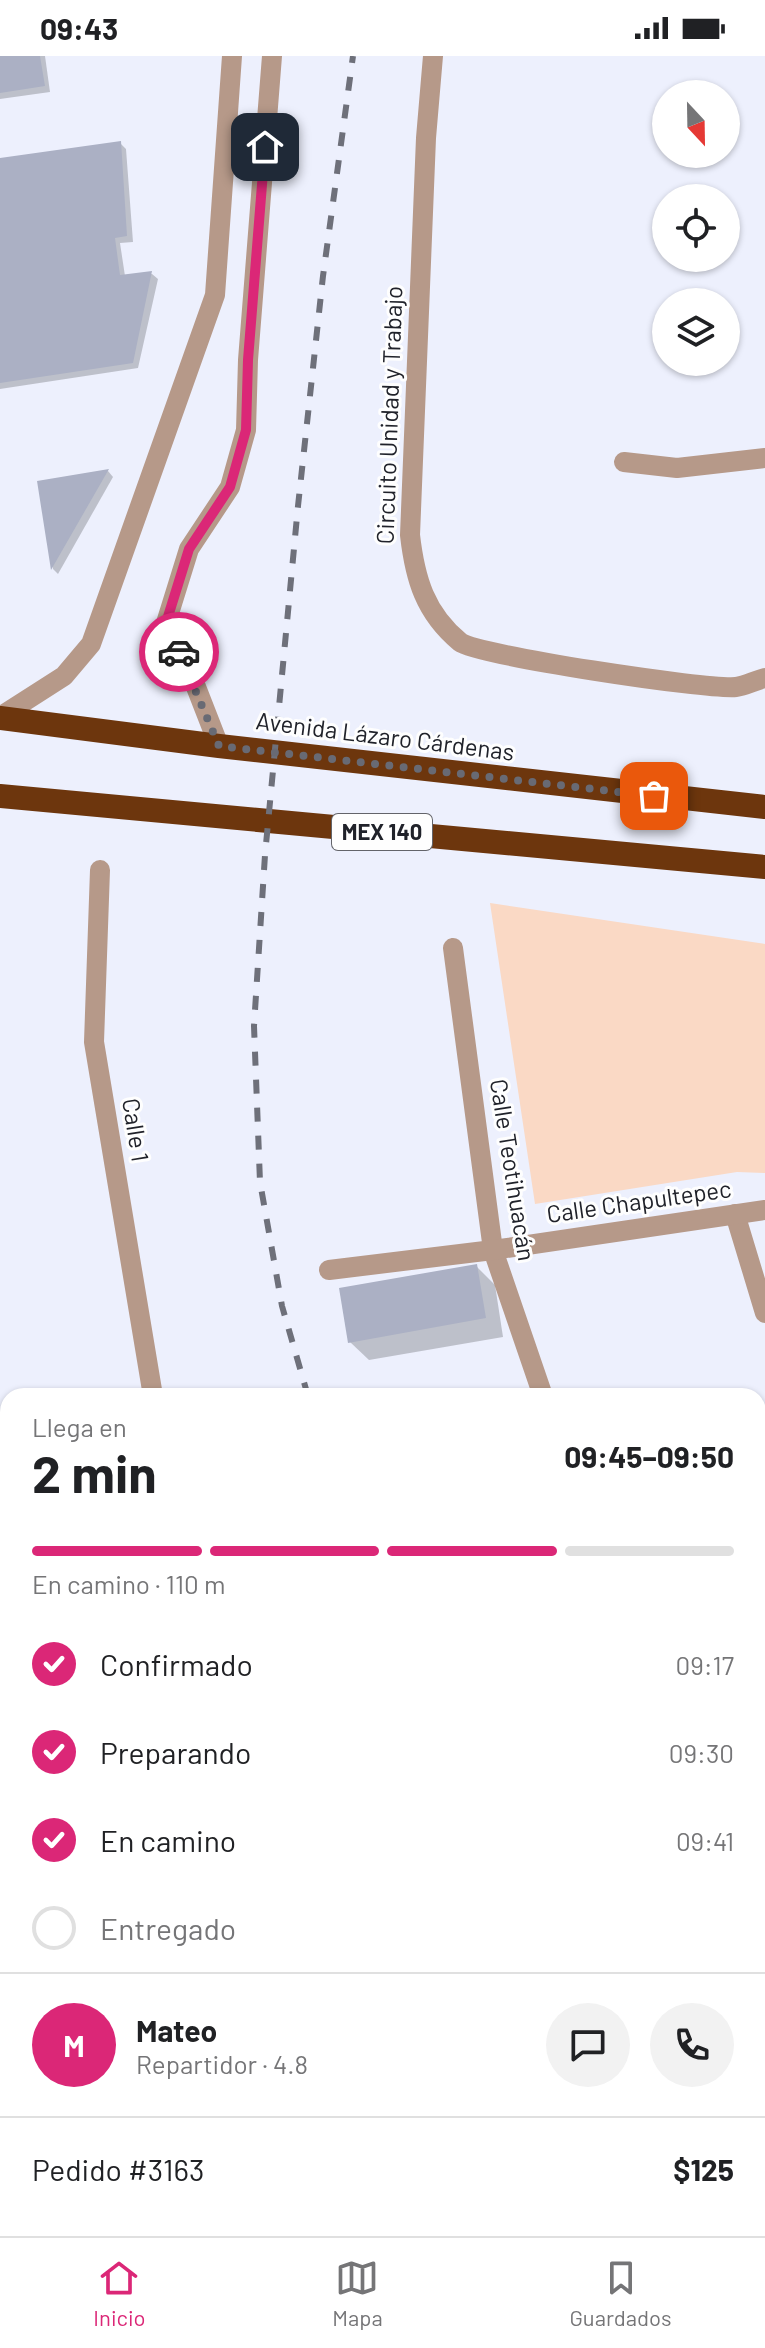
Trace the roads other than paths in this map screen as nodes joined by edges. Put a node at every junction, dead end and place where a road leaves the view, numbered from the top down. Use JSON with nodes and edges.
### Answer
{"nodes":[{"id":1,"x":232,"y":56,"type":"edge"},
{"id":2,"x":272,"y":56,"type":"edge"},
{"id":3,"x":433,"y":56,"type":"edge"},
{"id":4,"x":765,"y":458,"type":"edge"},
{"id":5,"x":624,"y":462,"type":"dead end"},
{"id":6,"x":765,"y":678,"type":"edge"},
{"id":7,"x":0,"y":718,"type":"edge"},
{"id":8,"x":219,"y":746,"type":"junction"},
{"id":9,"x":0,"y":796,"type":"edge"},
{"id":10,"x":765,"y":807,"type":"edge"},
{"id":11,"x":765,"y":867,"type":"edge"},
{"id":12,"x":100,"y":870,"type":"dead end"},
{"id":13,"x":453,"y":948,"type":"dead end"},
{"id":14,"x":765,"y":1210,"type":"edge"},
{"id":15,"x":735,"y":1214,"type":"junction"},
{"id":16,"x":493,"y":1250,"type":"junction"},
{"id":17,"x":329,"y":1270,"type":"dead end"},
{"id":18,"x":765,"y":1313,"type":"edge"},
{"id":19,"x":152,"y":1388,"type":"edge"},
{"id":20,"x":540,"y":1388,"type":"edge"}],
"edges":[{"from":1,"to":7,"type":"street"},
{"from":2,"to":8,"type":"street"},
{"from":3,"to":6,"type":"street","name":"Circuito Unidad y Trabajo"},
{"from":4,"to":5,"type":"street"},
{"from":7,"to":8,"type":"highway","name":"Avenida Lázaro Cárdenas"},
{"from":8,"to":10,"type":"highway","name":"Avenida Lázaro Cárdenas"},
{"from":9,"to":11,"type":"highway","number":"MEX 140"},
{"from":12,"to":19,"type":"street","name":"Calle 1"},
{"from":13,"to":16,"type":"street","name":"Calle Teotihuacán"},
{"from":14,"to":15,"type":"street","name":"Calle Chapultepec"},
{"from":15,"to":16,"type":"street","name":"Calle Chapultepec"},
{"from":15,"to":18,"type":"street"},
{"from":16,"to":17,"type":"street","name":"Calle Chapultepec"},
{"from":16,"to":20,"type":"street","name":"Calle Teotihuacán"}]}
